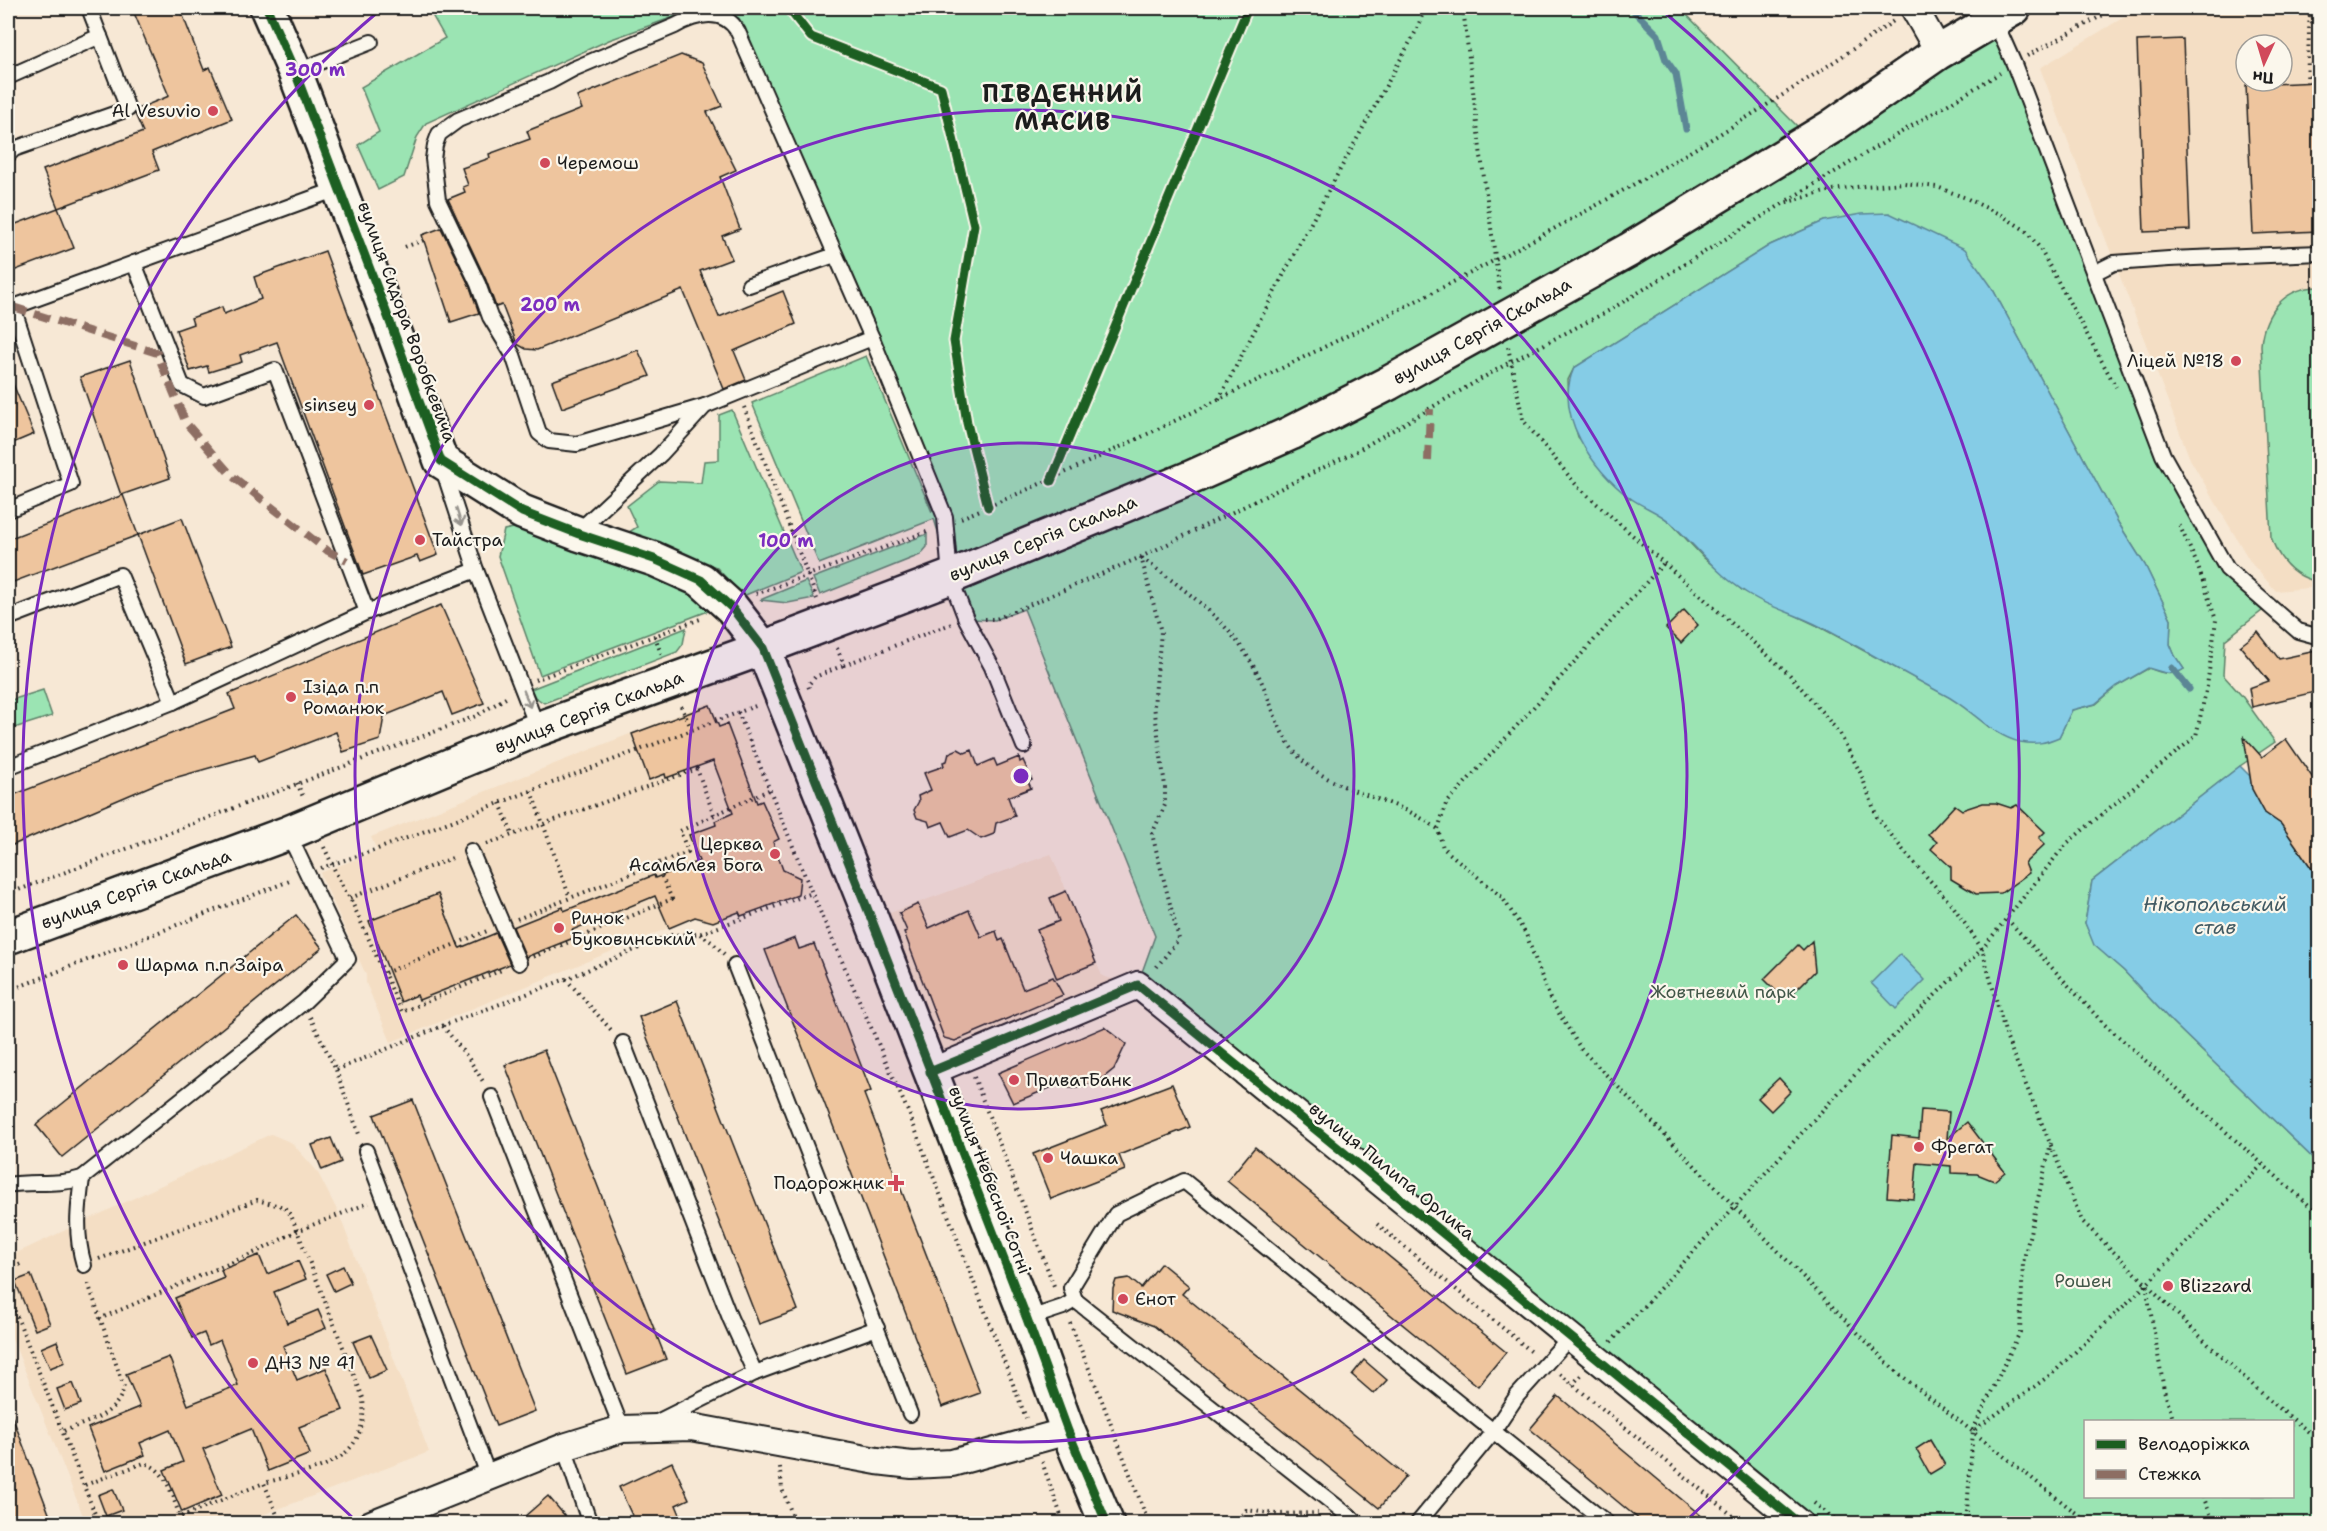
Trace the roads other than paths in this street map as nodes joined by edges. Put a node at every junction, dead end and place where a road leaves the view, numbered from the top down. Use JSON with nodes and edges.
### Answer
{"nodes":[{"id":1,"x":89,"y":8,"type":"edge"},
{"id":2,"x":267,"y":8,"type":"edge"},
{"id":3,"x":1909,"y":11,"type":"edge"},
{"id":4,"x":2004,"y":13,"type":"edge"},
{"id":5,"x":100,"y":36,"type":"junction"},
{"id":6,"x":371,"y":42,"type":"dead end"},
{"id":7,"x":1939,"y":52,"type":"junction"},
{"id":8,"x":295,"y":72,"type":"junction"},
{"id":9,"x":8,"y":77,"type":"edge"},
{"id":10,"x":8,"y":155,"type":"edge"},
{"id":11,"x":340,"y":188,"type":"junction"},
{"id":12,"x":2319,"y":253,"type":"edge"},
{"id":13,"x":835,"y":255,"type":"junction"},
{"id":14,"x":134,"y":263,"type":"junction"},
{"id":15,"x":2094,"y":273,"type":"junction"},
{"id":16,"x":749,"y":285,"type":"dead end"},
{"id":17,"x":10,"y":308,"type":"edge"},
{"id":18,"x":872,"y":338,"type":"junction"},
{"id":19,"x":705,"y":406,"type":"junction"},
{"id":20,"x":441,"y":461,"type":"junction"},
{"id":21,"x":8,"y":510,"type":"edge"},
{"id":22,"x":579,"y":534,"type":"junction"},
{"id":23,"x":476,"y":570,"type":"junction"},
{"id":24,"x":950,"y":577,"type":"junction"},
{"id":25,"x":367,"y":612,"type":"junction"},
{"id":26,"x":8,"y":618,"type":"edge"},
{"id":27,"x":2319,"y":637,"type":"edge"},
{"id":28,"x":763,"y":648,"type":"junction"},
{"id":29,"x":172,"y":702,"type":"junction"},
{"id":30,"x":538,"y":729,"type":"junction"},
{"id":31,"x":1024,"y":746,"type":"dead end"},
{"id":32,"x":8,"y":767,"type":"edge"},
{"id":33,"x":288,"y":832,"type":"junction"},
{"id":34,"x":471,"y":851,"type":"road end"},
{"id":35,"x":8,"y":937,"type":"edge"},
{"id":36,"x":519,"y":963,"type":"road end"},
{"id":37,"x":735,"y":965,"type":"road end"},
{"id":38,"x":623,"y":1043,"type":"road end"},
{"id":39,"x":930,"y":1072,"type":"junction"},
{"id":40,"x":492,"y":1097,"type":"road end"},
{"id":41,"x":366,"y":1152,"type":"road end"},
{"id":42,"x":82,"y":1178,"type":"junction"},
{"id":43,"x":8,"y":1185,"type":"edge"},
{"id":44,"x":84,"y":1265,"type":"road end"},
{"id":45,"x":1069,"y":1304,"type":"junction"},
{"id":46,"x":1027,"y":1319,"type":"junction"},
{"id":47,"x":877,"y":1328,"type":"junction"},
{"id":48,"x":1569,"y":1338,"type":"junction"},
{"id":49,"x":754,"y":1373,"type":"junction"},
{"id":50,"x":910,"y":1414,"type":"dead end"},
{"id":51,"x":634,"y":1428,"type":"junction"},
{"id":52,"x":1068,"y":1431,"type":"junction"},
{"id":53,"x":1493,"y":1432,"type":"junction"},
{"id":54,"x":564,"y":1447,"type":"junction"},
{"id":55,"x":489,"y":1477,"type":"junction"},
{"id":56,"x":371,"y":1524,"type":"edge"},
{"id":57,"x":590,"y":1524,"type":"edge"},
{"id":58,"x":1107,"y":1524,"type":"edge"},
{"id":59,"x":1359,"y":1524,"type":"edge"},
{"id":60,"x":1416,"y":1524,"type":"edge"},
{"id":61,"x":1608,"y":1524,"type":"edge"},
{"id":62,"x":1800,"y":1524,"type":"edge"}],
"edges":[{"from":1,"to":5,"type":"lane"},
{"from":2,"to":8,"type":"main road","name":"вулиця Сидора Воробкевича"},
{"from":3,"to":7,"type":"street"},
{"from":4,"to":7,"type":"main road","name":"вулиця Сергія Скальда"},
{"from":4,"to":15,"type":"lane"},
{"from":5,"to":9,"type":"lane"},
{"from":5,"to":10,"type":"lane"},
{"from":6,"to":8,"type":"lane"},
{"from":7,"to":24,"type":"main road","name":"вулиця Сергія Скальда"},
{"from":8,"to":11,"type":"main road","name":"вулиця Сидора Воробкевича"},
{"from":11,"to":14,"type":"lane"},
{"from":11,"to":20,"type":"main road","name":"вулиця Сидора Воробкевича"},
{"from":12,"to":15,"type":"lane"},
{"from":13,"to":16,"type":"lane"},
{"from":13,"to":18,"type":"lane"},
{"from":13,"to":19,"type":"lane"},
{"from":14,"to":17,"type":"lane"},
{"from":14,"to":25,"type":"lane"},
{"from":15,"to":27,"type":"lane"},
{"from":17,"to":21,"type":"lane"},
{"from":18,"to":19,"type":"lane"},
{"from":18,"to":24,"type":"lane"},
{"from":19,"to":22,"type":"lane"},
{"from":20,"to":22,"type":"main road","name":"вулиця Сидора Воробкевича"},
{"from":20,"to":23,"type":"lane","name":"вулиця Сидора Воробкевича","one_way":true},
{"from":22,"to":28,"type":"main road","name":"вулиця Сидора Воробкевича"},
{"from":23,"to":25,"type":"lane"},
{"from":23,"to":30,"type":"lane","name":"вулиця Сидора Воробкевича","one_way":true},
{"from":24,"to":28,"type":"main road","name":"вулиця Сергія Скальда"},
{"from":24,"to":31,"type":"lane"},
{"from":25,"to":29,"type":"lane"},
{"from":26,"to":29,"type":"lane"},
{"from":28,"to":30,"type":"main road","name":"вулиця Сергія Скальда"},
{"from":28,"to":39,"type":"main road","name":"вулиця Небесної Сотні"},
{"from":29,"to":32,"type":"lane"},
{"from":30,"to":33,"type":"main road","name":"вулиця Сергія Скальда"},
{"from":33,"to":35,"type":"main road","name":"вулиця Сергія Скальда"},
{"from":33,"to":42,"type":"lane"},
{"from":34,"to":36,"type":"lane"},
{"from":37,"to":47,"type":"lane"},
{"from":38,"to":49,"type":"lane"},
{"from":39,"to":46,"type":"main road","name":"вулиця Небесної Сотні"},
{"from":39,"to":48,"type":"street","name":"вулиця Пилипа Орлика"},
{"from":40,"to":51,"type":"lane"},
{"from":41,"to":55,"type":"lane"},
{"from":42,"to":43,"type":"lane"},
{"from":42,"to":44,"type":"lane"},
{"from":45,"to":46,"type":"lane"},
{"from":45,"to":53,"type":"lane"},
{"from":45,"to":59,"type":"lane"},
{"from":46,"to":52,"type":"main road","name":"вулиця Небесної Сотні"},
{"from":47,"to":49,"type":"lane"},
{"from":47,"to":50,"type":"lane"},
{"from":48,"to":53,"type":"lane"},
{"from":48,"to":62,"type":"street","name":"вулиця Пилипа Орлика"},
{"from":49,"to":51,"type":"lane"},
{"from":51,"to":52,"type":"street"},
{"from":51,"to":54,"type":"street"},
{"from":52,"to":58,"type":"main road","name":"вулиця Небесної Сотні"},
{"from":53,"to":60,"type":"lane"},
{"from":53,"to":61,"type":"lane"},
{"from":54,"to":55,"type":"street"},
{"from":54,"to":57,"type":"lane"},
{"from":55,"to":56,"type":"street"}]}
